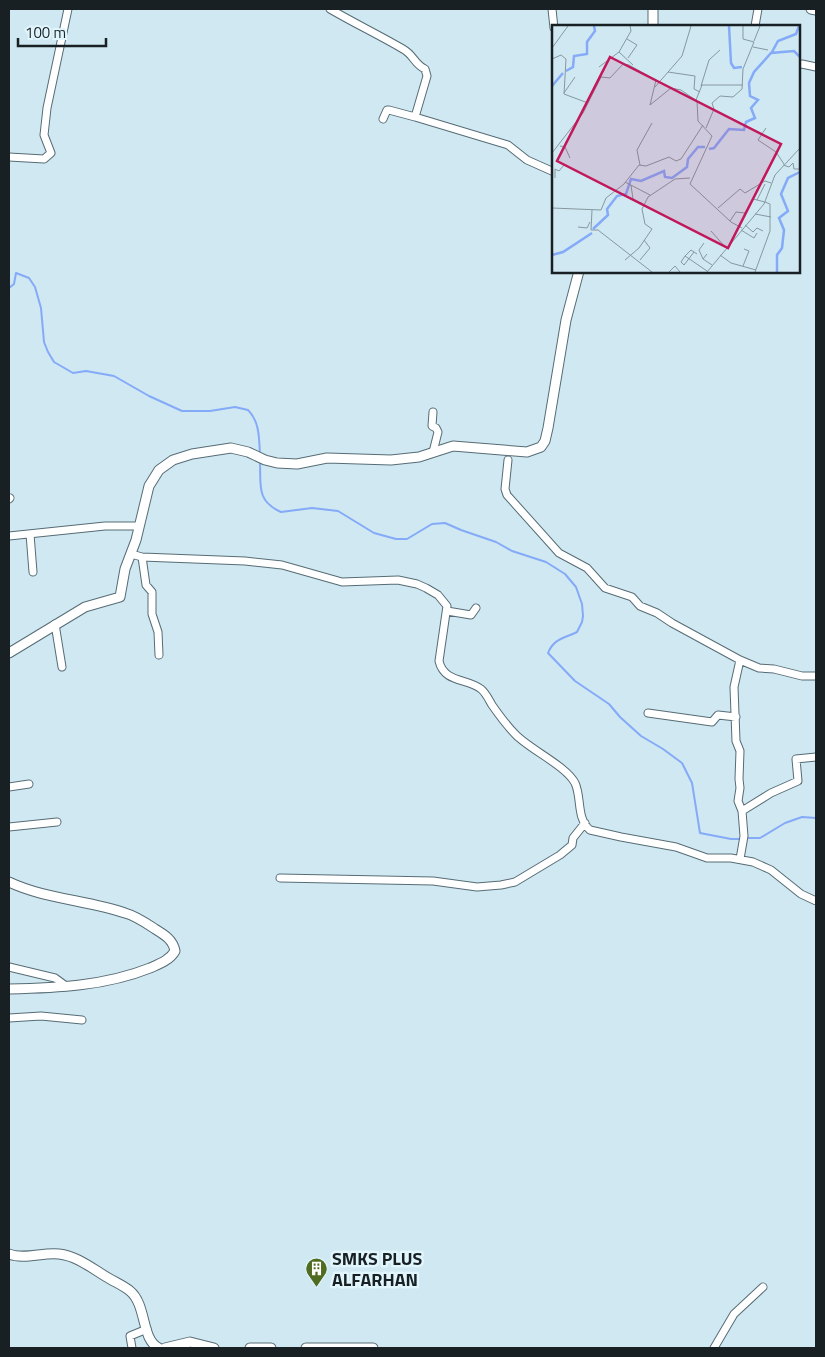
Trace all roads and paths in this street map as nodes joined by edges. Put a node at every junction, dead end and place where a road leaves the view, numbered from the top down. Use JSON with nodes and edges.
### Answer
{"nodes":[{"id":1,"x":68,"y":9,"type":"edge"},
{"id":2,"x":330,"y":9,"type":"edge"},
{"id":3,"x":552,"y":9,"type":"edge"},
{"id":4,"x":653,"y":9,"type":"edge"},
{"id":5,"x":758,"y":9,"type":"edge"},
{"id":6,"x":811,"y":9,"type":"edge"},
{"id":7,"x":816,"y":10,"type":"edge"},
{"id":8,"x":554,"y":25,"type":"edge"},
{"id":9,"x":653,"y":25,"type":"edge"},
{"id":10,"x":755,"y":25,"type":"edge"},
{"id":11,"x":800,"y":65,"type":"edge"},
{"id":12,"x":816,"y":67,"type":"edge"},
{"id":13,"x":416,"y":117,"type":"junction"},
{"id":14,"x":383,"y":119,"type":"dead end"},
{"id":15,"x":9,"y":157,"type":"edge"},
{"id":16,"x":552,"y":171,"type":"edge"},
{"id":17,"x":580,"y":272,"type":"edge"},
{"id":18,"x":433,"y":412,"type":"dead end"},
{"id":19,"x":434,"y":452,"type":"junction"},
{"id":20,"x":508,"y":460,"type":"dead end"},
{"id":21,"x":138,"y":526,"type":"junction"},
{"id":22,"x":30,"y":534,"type":"junction"},
{"id":23,"x":9,"y":536,"type":"edge"},
{"id":24,"x":131,"y":554,"type":"junction"},
{"id":25,"x":142,"y":557,"type":"junction"},
{"id":26,"x":33,"y":572,"type":"dead end"},
{"id":27,"x":476,"y":608,"type":"dead end"},
{"id":28,"x":447,"y":611,"type":"junction"},
{"id":29,"x":55,"y":624,"type":"junction"},
{"id":30,"x":9,"y":653,"type":"edge"},
{"id":31,"x":159,"y":655,"type":"dead end"},
{"id":32,"x":740,"y":660,"type":"junction"},
{"id":33,"x":62,"y":667,"type":"dead end"},
{"id":34,"x":816,"y":676,"type":"edge"},
{"id":35,"x":648,"y":713,"type":"dead end"},
{"id":36,"x":736,"y":717,"type":"junction"},
{"id":37,"x":816,"y":757,"type":"edge"},
{"id":38,"x":29,"y":784,"type":"dead end"},
{"id":39,"x":9,"y":787,"type":"edge"},
{"id":40,"x":742,"y":811,"type":"junction"},
{"id":41,"x":57,"y":822,"type":"dead end"},
{"id":42,"x":585,"y":823,"type":"junction"},
{"id":43,"x":9,"y":826,"type":"edge"},
{"id":44,"x":740,"y":859,"type":"junction"},
{"id":45,"x":280,"y":878,"type":"dead end"},
{"id":46,"x":9,"y":882,"type":"edge"},
{"id":47,"x":816,"y":901,"type":"edge"},
{"id":48,"x":9,"y":967,"type":"edge"},
{"id":49,"x":66,"y":986,"type":"junction"},
{"id":50,"x":9,"y":989,"type":"edge"},
{"id":51,"x":9,"y":1018,"type":"edge"},
{"id":52,"x":82,"y":1020,"type":"dead end"},
{"id":53,"x":9,"y":1254,"type":"edge"},
{"id":54,"x":763,"y":1287,"type":"dead end"},
{"id":55,"x":147,"y":1329,"type":"junction"},
{"id":56,"x":132,"y":1348,"type":"edge"},
{"id":57,"x":159,"y":1348,"type":"edge"},
{"id":58,"x":165,"y":1348,"type":"edge"},
{"id":59,"x":214,"y":1348,"type":"edge"},
{"id":60,"x":250,"y":1348,"type":"edge"},
{"id":61,"x":271,"y":1348,"type":"edge"},
{"id":62,"x":306,"y":1348,"type":"edge"},
{"id":63,"x":362,"y":1348,"type":"edge"},
{"id":64,"x":373,"y":1348,"type":"edge"},
{"id":65,"x":714,"y":1348,"type":"edge"}],
"edges":[{"from":1,"to":15,"type":"street"},
{"from":2,"to":13,"type":"street"},
{"from":3,"to":8,"type":"street"},
{"from":4,"to":9,"type":"street"},
{"from":5,"to":10,"type":"street"},
{"from":6,"to":7,"type":"street"},
{"from":11,"to":12,"type":"street"},
{"from":13,"to":14,"type":"street"},
{"from":13,"to":16,"type":"street"},
{"from":17,"to":19,"type":"street"},
{"from":18,"to":19,"type":"street"},
{"from":19,"to":21,"type":"street"},
{"from":20,"to":32,"type":"street"},
{"from":21,"to":22,"type":"street"},
{"from":21,"to":24,"type":"street"},
{"from":22,"to":23,"type":"street"},
{"from":22,"to":26,"type":"street"},
{"from":24,"to":25,"type":"street"},
{"from":24,"to":29,"type":"street"},
{"from":25,"to":28,"type":"street"},
{"from":25,"to":31,"type":"street"},
{"from":27,"to":28,"type":"street"},
{"from":28,"to":42,"type":"street"},
{"from":29,"to":30,"type":"street"},
{"from":29,"to":33,"type":"street"},
{"from":32,"to":34,"type":"street"},
{"from":32,"to":36,"type":"street"},
{"from":35,"to":36,"type":"street"},
{"from":36,"to":40,"type":"street"},
{"from":37,"to":40,"type":"street"},
{"from":38,"to":39,"type":"street"},
{"from":40,"to":44,"type":"street"},
{"from":41,"to":43,"type":"street"},
{"from":42,"to":44,"type":"street"},
{"from":42,"to":45,"type":"street"},
{"from":44,"to":47,"type":"street"},
{"from":46,"to":49,"type":"street"},
{"from":48,"to":49,"type":"street"},
{"from":49,"to":50,"type":"street"},
{"from":51,"to":52,"type":"street"},
{"from":53,"to":55,"type":"street"},
{"from":54,"to":65,"type":"street"},
{"from":55,"to":56,"type":"street"},
{"from":55,"to":57,"type":"street"},
{"from":58,"to":59,"type":"street"},
{"from":60,"to":61,"type":"street"},
{"from":62,"to":63,"type":"street"},
{"from":63,"to":64,"type":"street"}]}
